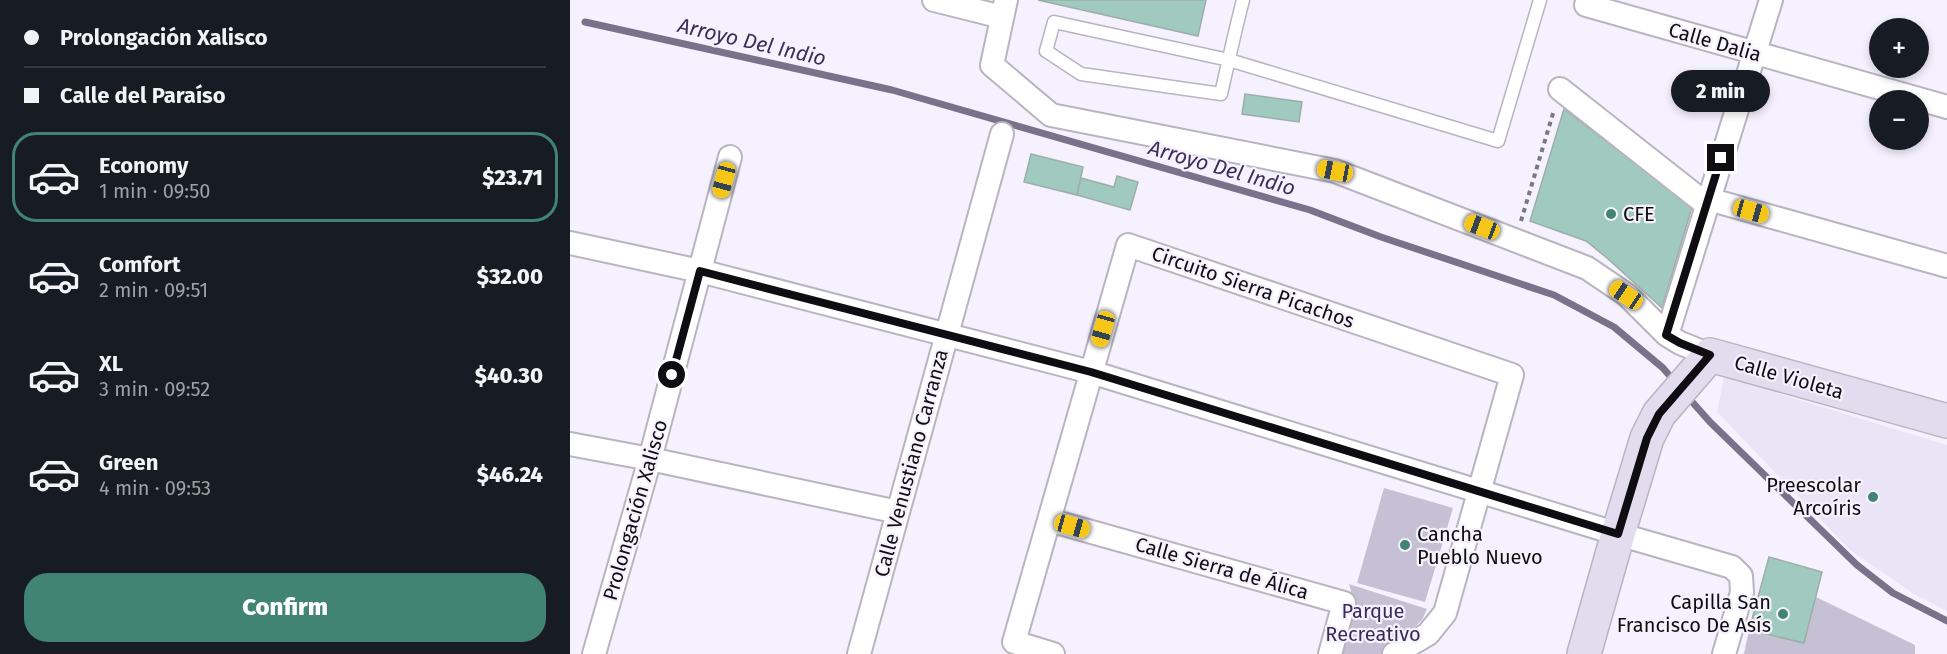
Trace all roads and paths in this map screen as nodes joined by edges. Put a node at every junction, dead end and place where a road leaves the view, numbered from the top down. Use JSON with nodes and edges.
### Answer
{"nodes":[{"id":1,"x":934,"y":0,"type":"edge"},
{"id":2,"x":1243,"y":0,"type":"edge"},
{"id":3,"x":1540,"y":0,"type":"edge"},
{"id":4,"x":1771,"y":0,"type":"edge"},
{"id":5,"x":1586,"y":5,"type":"dead end"},
{"id":6,"x":1004,"y":8,"type":"edge"},
{"id":7,"x":1755,"y":54,"type":"junction"},
{"id":8,"x":1229,"y":60,"type":"junction"},
{"id":9,"x":1560,"y":89,"type":"joint"},
{"id":10,"x":1947,"y":107,"type":"edge"},
{"id":11,"x":1002,"y":134,"type":"dead end"},
{"id":12,"x":730,"y":157,"type":"dead end"},
{"id":13,"x":1707,"y":202,"type":"junction"},
{"id":14,"x":1516,"y":240,"type":"junction"},
{"id":15,"x":570,"y":243,"type":"edge"},
{"id":16,"x":1947,"y":266,"type":"edge"},
{"id":17,"x":700,"y":271,"type":"junction"},
{"id":18,"x":947,"y":335,"type":"junction"},
{"id":19,"x":1666,"y":335,"type":"junction"},
{"id":20,"x":1703,"y":363,"type":"junction"},
{"id":21,"x":1091,"y":372,"type":"junction"},
{"id":22,"x":1947,"y":422,"type":"edge"},
{"id":23,"x":570,"y":444,"type":"edge"},
{"id":24,"x":650,"y":459,"type":"junction"},
{"id":25,"x":1480,"y":492,"type":"junction"},
{"id":26,"x":898,"y":512,"type":"junction"},
{"id":27,"x":1049,"y":520,"type":"junction"},
{"id":28,"x":1618,"y":534,"type":"junction"},
{"id":29,"x":594,"y":654,"type":"edge"},
{"id":30,"x":859,"y":654,"type":"edge"},
{"id":31,"x":1053,"y":654,"type":"edge"},
{"id":32,"x":1330,"y":654,"type":"edge"},
{"id":33,"x":1394,"y":654,"type":"edge"},
{"id":34,"x":1584,"y":654,"type":"edge"},
{"id":35,"x":1724,"y":654,"type":"edge"}],
"edges":[{"from":1,"to":6,"type":"street"},
{"from":2,"to":8,"type":"lane"},
{"from":3,"to":8,"type":"lane"},
{"from":4,"to":7,"type":"street"},
{"from":5,"to":7,"type":"street","name":"Calle Dalia"},
{"from":6,"to":14,"type":"street","name":"Calle Violeta"},
{"from":7,"to":10,"type":"street","name":"Calle Dalia"},
{"from":7,"to":13,"type":"street"},
{"from":8,"to":8,"type":"lane"},
{"from":9,"to":13,"type":"street"},
{"from":9,"to":14,"type":"path"},
{"from":11,"to":18,"type":"street","name":"Calle Venustiano Carranza"},
{"from":12,"to":17,"type":"street","name":"Prolongación Xalisco"},
{"from":13,"to":16,"type":"street"},
{"from":13,"to":19,"type":"street"},
{"from":14,"to":19,"type":"street","name":"Calle Violeta"},
{"from":15,"to":17,"type":"street"},
{"from":17,"to":18,"type":"street"},
{"from":17,"to":24,"type":"street","name":"Prolongación Xalisco"},
{"from":18,"to":21,"type":"street"},
{"from":18,"to":26,"type":"street","name":"Calle Venustiano Carranza"},
{"from":19,"to":20,"type":"street","name":"Calle Violeta"},
{"from":20,"to":22,"type":"street","name":"Calle Violeta"},
{"from":20,"to":28,"type":"street"},
{"from":21,"to":25,"type":"street"},
{"from":21,"to":25,"type":"street","name":"Circuito Sierra Picachos"},
{"from":21,"to":27,"type":"street","name":"Circuito Sierra Picachos"},
{"from":23,"to":24,"type":"street"},
{"from":24,"to":26,"type":"street"},
{"from":24,"to":29,"type":"street","name":"Prolongación Xalisco"},
{"from":25,"to":28,"type":"street"},
{"from":25,"to":33,"type":"street","name":"Circuito Sierra Picachos"},
{"from":26,"to":30,"type":"street","name":"Calle Venustiano Carranza"},
{"from":27,"to":31,"type":"street","name":"Circuito Sierra Picachos"},
{"from":27,"to":32,"type":"street","name":"Calle Sierra de Álica"},
{"from":28,"to":34,"type":"street"},
{"from":28,"to":35,"type":"street"}]}
